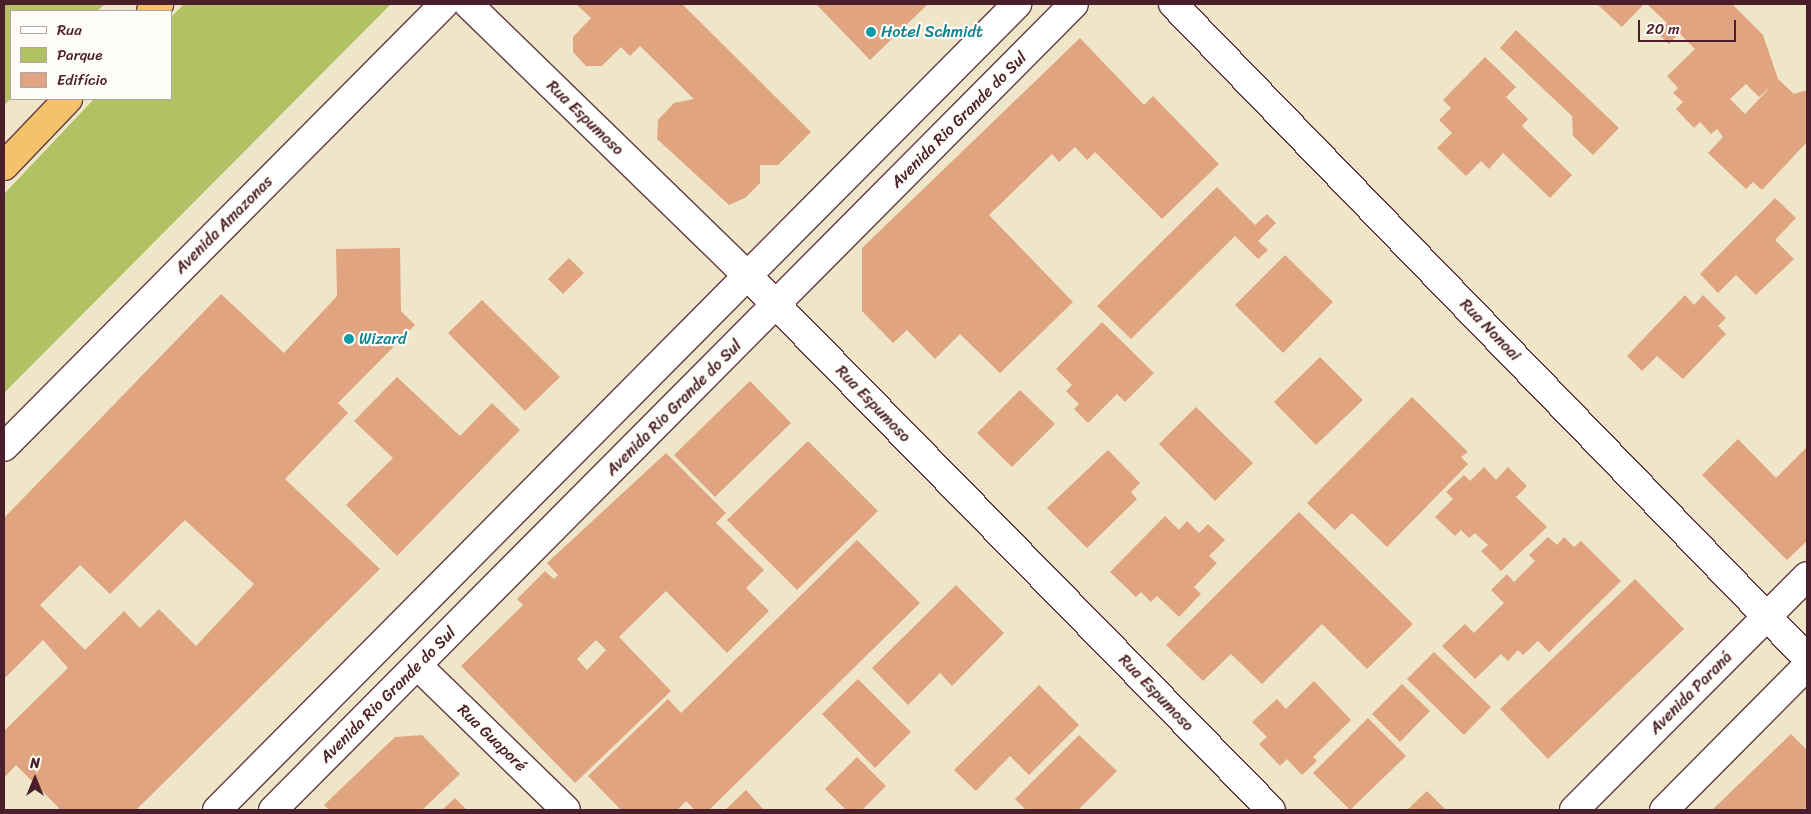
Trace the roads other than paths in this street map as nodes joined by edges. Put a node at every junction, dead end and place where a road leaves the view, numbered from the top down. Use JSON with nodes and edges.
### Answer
{"nodes":[{"id":1,"x":444,"y":4,"type":"edge"},
{"id":2,"x":468,"y":4,"type":"edge"},
{"id":3,"x":1017,"y":4,"type":"edge"},
{"id":4,"x":1074,"y":4,"type":"edge"},
{"id":5,"x":1173,"y":4,"type":"edge"},
{"id":6,"x":67,"y":100,"type":"edge"},
{"id":7,"x":4,"y":166,"type":"edge"},
{"id":8,"x":748,"y":276,"type":"junction"},
{"id":9,"x":776,"y":305,"type":"junction"},
{"id":10,"x":4,"y":447,"type":"edge"},
{"id":11,"x":1807,"y":576,"type":"edge"},
{"id":12,"x":1768,"y":615,"type":"junction"},
{"id":13,"x":1807,"y":658,"type":"edge"},
{"id":14,"x":418,"y":666,"type":"junction"},
{"id":15,"x":1807,"y":666,"type":"edge"},
{"id":16,"x":216,"y":810,"type":"edge"},
{"id":17,"x":272,"y":810,"type":"edge"},
{"id":18,"x":566,"y":810,"type":"edge"},
{"id":19,"x":1271,"y":810,"type":"edge"},
{"id":20,"x":1574,"y":810,"type":"edge"},
{"id":21,"x":1664,"y":810,"type":"edge"}],
"edges":[{"from":1,"to":10,"type":"street","name":"Avenida Amazonas"},
{"from":2,"to":8,"type":"street","name":"Rua Espumoso"},
{"from":3,"to":8,"type":"street"},
{"from":4,"to":9,"type":"street","name":"Avenida Rio Grande do Sul"},
{"from":5,"to":12,"type":"street","name":"Rua Nonoai"},
{"from":6,"to":7,"type":"highway"},
{"from":8,"to":9,"type":"street","name":"Rua Espumoso"},
{"from":8,"to":16,"type":"street"},
{"from":9,"to":14,"type":"street","name":"Avenida Rio Grande do Sul"},
{"from":9,"to":19,"type":"street","name":"Rua Espumoso"},
{"from":11,"to":12,"type":"street","name":"Avenida Paraná"},
{"from":12,"to":13,"type":"street","name":"Rua Nonoai"},
{"from":12,"to":20,"type":"street","name":"Avenida Paraná"},
{"from":14,"to":17,"type":"street","name":"Avenida Rio Grande do Sul"},
{"from":14,"to":18,"type":"street","name":"Rua Guaporé"},
{"from":15,"to":21,"type":"street"}]}
